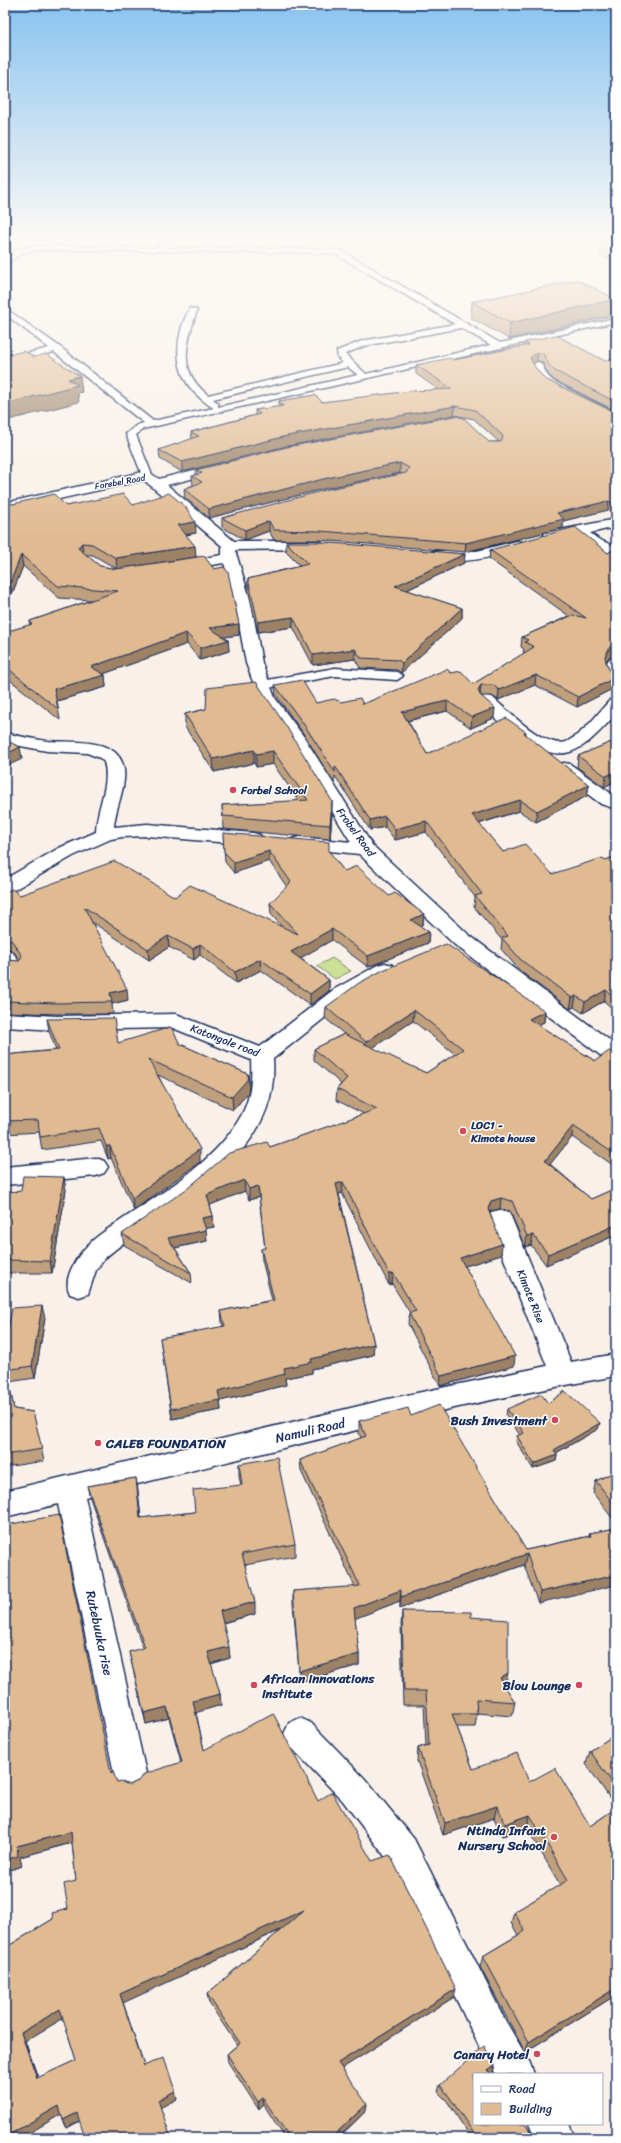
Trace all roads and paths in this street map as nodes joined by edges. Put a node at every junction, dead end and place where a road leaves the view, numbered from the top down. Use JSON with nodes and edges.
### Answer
{"nodes":[{"id":1,"x":42,"y":338,"type":"edge"},
{"id":2,"x":185,"y":338,"type":"edge"},
{"id":3,"x":399,"y":338,"type":"edge"},
{"id":4,"x":484,"y":338,"type":"edge"},
{"id":5,"x":539,"y":338,"type":"edge"},
{"id":6,"x":500,"y":347,"type":"junction"},
{"id":7,"x":57,"y":349,"type":"junction"},
{"id":8,"x":5,"y":362,"type":"edge"},
{"id":9,"x":349,"y":364,"type":"junction"},
{"id":10,"x":537,"y":366,"type":"edge"},
{"id":11,"x":365,"y":377,"type":"junction"},
{"id":12,"x":207,"y":398,"type":"junction"},
{"id":13,"x":220,"y":410,"type":"junction"},
{"id":14,"x":616,"y":418,"type":"edge"},
{"id":15,"x":152,"y":425,"type":"junction"},
{"id":16,"x":239,"y":462,"type":"edge"},
{"id":17,"x":153,"y":479,"type":"junction"},
{"id":18,"x":7,"y":507,"type":"edge"},
{"id":19,"x":222,"y":521,"type":"dead end"},
{"id":20,"x":616,"y":523,"type":"edge"},
{"id":21,"x":207,"y":525,"type":"junction"},
{"id":22,"x":577,"y":530,"type":"junction"},
{"id":23,"x":328,"y":546,"type":"edge"},
{"id":24,"x":230,"y":552,"type":"junction"},
{"id":25,"x":616,"y":552,"type":"edge"},
{"id":26,"x":420,"y":554,"type":"edge"},
{"id":27,"x":168,"y":568,"type":"edge"},
{"id":28,"x":616,"y":661,"type":"edge"},
{"id":29,"x":397,"y":676,"type":"dead end"},
{"id":30,"x":616,"y":678,"type":"edge"},
{"id":31,"x":262,"y":686,"type":"junction"},
{"id":32,"x":486,"y":701,"type":"edge"},
{"id":33,"x":616,"y":704,"type":"edge"},
{"id":34,"x":5,"y":738,"type":"edge"},
{"id":35,"x":554,"y":748,"type":"junction"},
{"id":36,"x":616,"y":804,"type":"edge"},
{"id":37,"x":105,"y":835,"type":"junction"},
{"id":38,"x":365,"y":849,"type":"junction"},
{"id":39,"x":5,"y":887,"type":"edge"},
{"id":40,"x":5,"y":953,"type":"edge"},
{"id":41,"x":404,"y":962,"type":"edge"},
{"id":42,"x":16,"y":968,"type":"edge"},
{"id":43,"x":5,"y":1020,"type":"edge"},
{"id":44,"x":262,"y":1056,"type":"junction"},
{"id":45,"x":616,"y":1056,"type":"edge"},
{"id":46,"x":96,"y":1167,"type":"dead end"},
{"id":47,"x":5,"y":1176,"type":"edge"},
{"id":48,"x":500,"y":1219,"type":"dead end"},
{"id":49,"x":79,"y":1287,"type":"dead end"},
{"id":50,"x":616,"y":1365,"type":"edge"},
{"id":51,"x":563,"y":1374,"type":"junction"},
{"id":52,"x":69,"y":1487,"type":"junction"},
{"id":53,"x":5,"y":1504,"type":"edge"},
{"id":54,"x":300,"y":1734,"type":"dead end"},
{"id":55,"x":131,"y":1778,"type":"dead end"},
{"id":56,"x":515,"y":2073,"type":"edge"},
{"id":57,"x":548,"y":2125,"type":"edge"},
{"id":58,"x":556,"y":2138,"type":"edge"}],
"edges":[{"from":1,"to":7,"type":"lane"},
{"from":2,"to":12,"type":"lane"},
{"from":3,"to":9,"type":"lane"},
{"from":4,"to":6,"type":"lane"},
{"from":5,"to":6,"type":"lane"},
{"from":6,"to":11,"type":"lane"},
{"from":7,"to":8,"type":"lane"},
{"from":7,"to":15,"type":"lane"},
{"from":9,"to":11,"type":"lane"},
{"from":9,"to":12,"type":"lane"},
{"from":10,"to":14,"type":"street"},
{"from":11,"to":13,"type":"lane"},
{"from":12,"to":13,"type":"lane"},
{"from":13,"to":15,"type":"lane"},
{"from":15,"to":17,"type":"lane"},
{"from":16,"to":17,"type":"street"},
{"from":17,"to":18,"type":"street","name":"Forebel Road"},
{"from":17,"to":21,"type":"street","name":"Forebel Road"},
{"from":19,"to":21,"type":"street"},
{"from":20,"to":22,"type":"street"},
{"from":21,"to":24,"type":"street","name":"Forebel Road"},
{"from":22,"to":25,"type":"street"},
{"from":22,"to":26,"type":"street"},
{"from":23,"to":24,"type":"street"},
{"from":24,"to":27,"type":"street"},
{"from":24,"to":31,"type":"street","name":"Frobel Road"},
{"from":28,"to":30,"type":"street"},
{"from":29,"to":31,"type":"lane"},
{"from":31,"to":38,"type":"street","name":"Frobel Road"},
{"from":32,"to":35,"type":"street"},
{"from":33,"to":35,"type":"street"},
{"from":34,"to":37,"type":"street"},
{"from":35,"to":36,"type":"street"},
{"from":37,"to":38,"type":"street"},
{"from":37,"to":39,"type":"street"},
{"from":38,"to":45,"type":"street","name":"Frobel Road"},
{"from":40,"to":42,"type":"lane"},
{"from":41,"to":44,"type":"street","name":"Katongole road"},
{"from":43,"to":44,"type":"street","name":"Katongole road"},
{"from":44,"to":49,"type":"street"},
{"from":46,"to":47,"type":"street"},
{"from":48,"to":51,"type":"street","name":"Kimote Rise"},
{"from":50,"to":51,"type":"street","name":"Namuli Road"},
{"from":51,"to":52,"type":"street","name":"Namuli Road"},
{"from":52,"to":53,"type":"street","name":"Namuli Road"},
{"from":52,"to":55,"type":"street","name":"Rutebuuka rise"},
{"from":54,"to":56,"type":"street"},
{"from":57,"to":58,"type":"street"}]}
